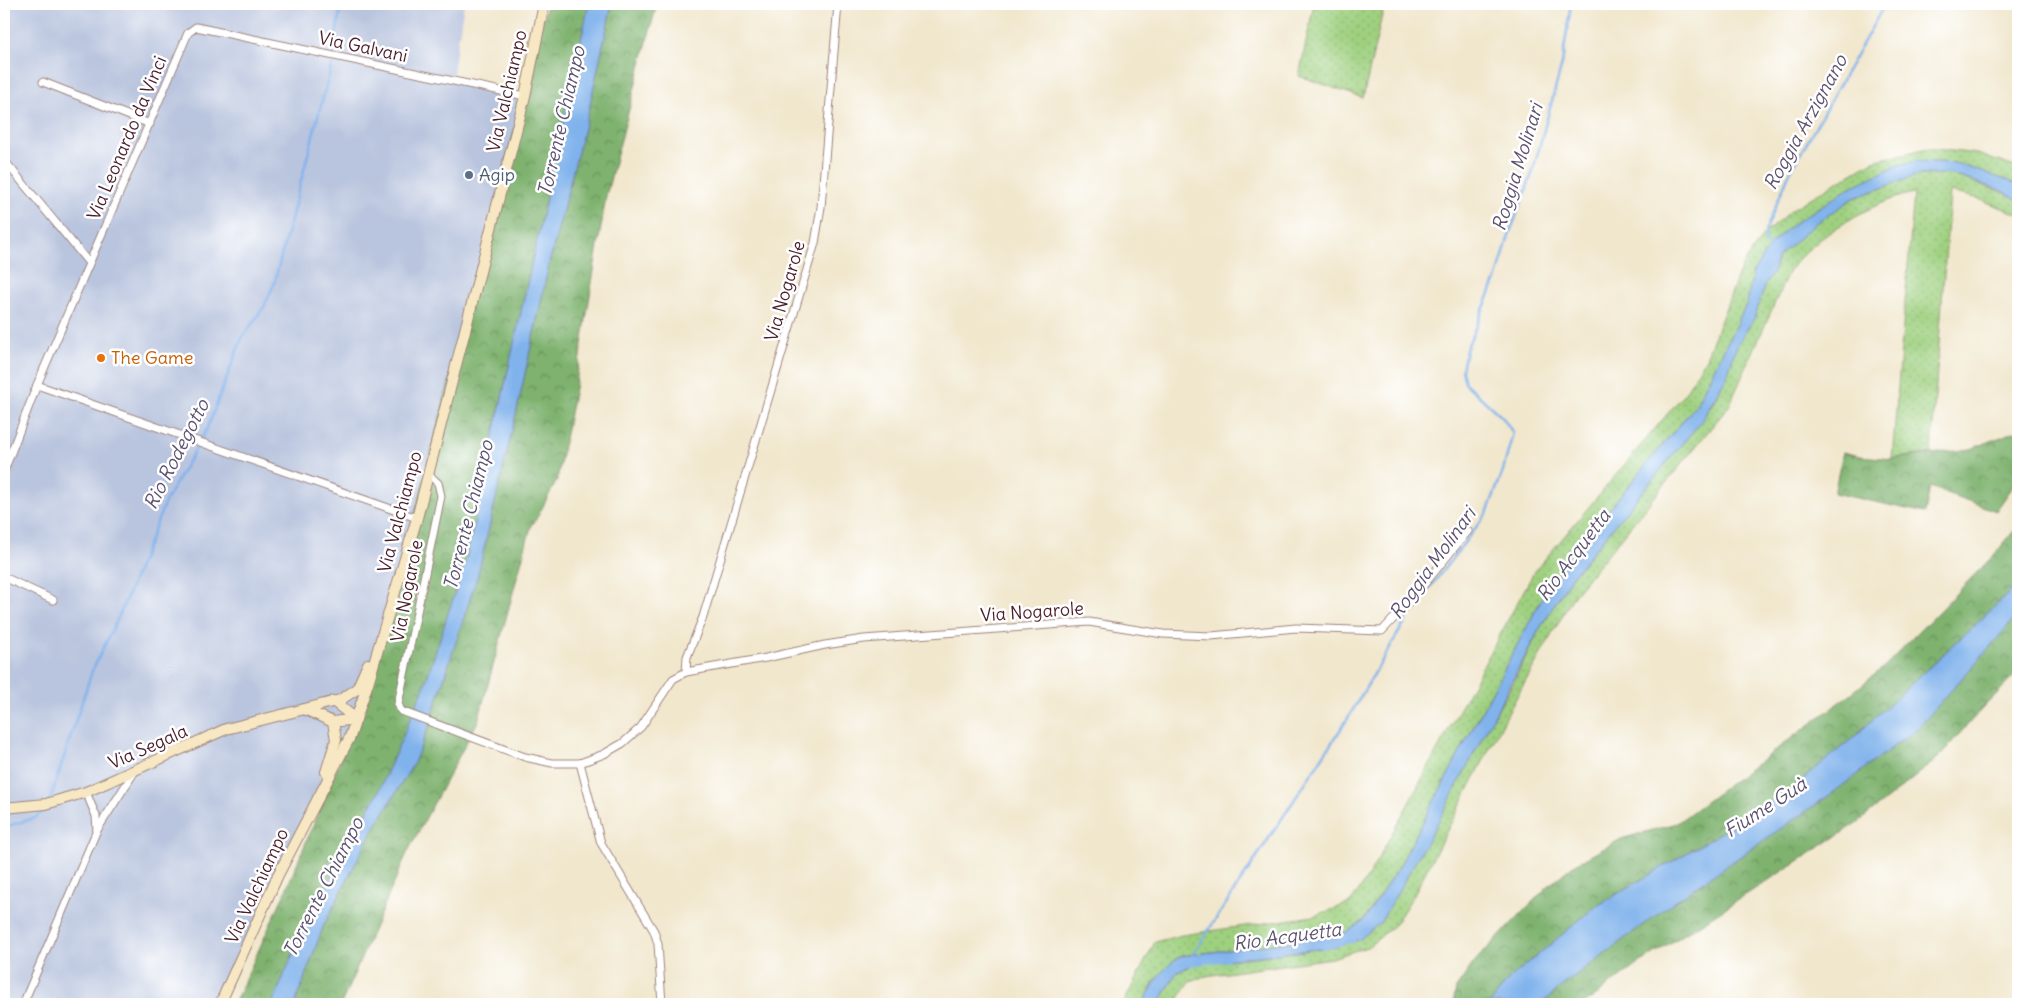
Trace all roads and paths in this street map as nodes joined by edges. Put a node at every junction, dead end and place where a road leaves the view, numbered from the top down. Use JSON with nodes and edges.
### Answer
{"nodes":[{"id":1,"x":544,"y":4,"type":"edge"},
{"id":2,"x":838,"y":4,"type":"edge"},
{"id":3,"x":196,"y":27,"type":"joint"},
{"id":4,"x":43,"y":82,"type":"dead end"},
{"id":5,"x":525,"y":96,"type":"junction"},
{"id":6,"x":150,"y":124,"type":"junction"},
{"id":7,"x":4,"y":160,"type":"edge"},
{"id":8,"x":89,"y":263,"type":"junction"},
{"id":9,"x":36,"y":384,"type":"junction"},
{"id":10,"x":4,"y":471,"type":"edge"},
{"id":11,"x":428,"y":474,"type":"junction"},
{"id":12,"x":417,"y":518,"type":"junction"},
{"id":13,"x":1468,"y":531,"type":"dead end"},
{"id":14,"x":4,"y":578,"type":"edge"},
{"id":15,"x":53,"y":600,"type":"dead end"},
{"id":16,"x":383,"y":634,"type":"junction"},
{"id":17,"x":686,"y":672,"type":"junction"},
{"id":18,"x":333,"y":701,"type":"junction"},
{"id":19,"x":304,"y":709,"type":"junction"},
{"id":20,"x":356,"y":719,"type":"junction"},
{"id":21,"x":333,"y":722,"type":"junction"},
{"id":22,"x":580,"y":763,"type":"junction"},
{"id":23,"x":135,"y":771,"type":"junction"},
{"id":24,"x":86,"y":792,"type":"junction"},
{"id":25,"x":317,"y":800,"type":"junction"},
{"id":26,"x":4,"y":808,"type":"edge"},
{"id":27,"x":97,"y":830,"type":"junction"},
{"id":28,"x":23,"y":1004,"type":"edge"},
{"id":29,"x":220,"y":1004,"type":"edge"},
{"id":30,"x":662,"y":1004,"type":"edge"}],
"edges":[{"from":1,"to":5,"type":"main road","name":"Via Valchiampo"},
{"from":2,"to":17,"type":"street","name":"Via Nogarole"},
{"from":3,"to":5,"type":"street","name":"Via Galvani"},
{"from":3,"to":6,"type":"street","name":"Via Leonardo da Vinci"},
{"from":4,"to":6,"type":"street"},
{"from":5,"to":11,"type":"main road","name":"Via Valchiampo"},
{"from":6,"to":8,"type":"street","name":"Via Leonardo da Vinci"},
{"from":7,"to":8,"type":"street","name":"Via Leonardo da Vinci"},
{"from":8,"to":9,"type":"street","name":"Via Leonardo da Vinci"},
{"from":9,"to":10,"type":"street","name":"Via Leonardo da Vinci"},
{"from":9,"to":12,"type":"street"},
{"from":11,"to":12,"type":"main road","name":"Via Valchiampo"},
{"from":11,"to":22,"type":"street","name":"Via Nogarole"},
{"from":12,"to":16,"type":"main road","name":"Via Valchiampo"},
{"from":13,"to":17,"type":"street","name":"Via Nogarole"},
{"from":14,"to":15,"type":"street"},
{"from":16,"to":18,"type":"main road","name":"Via Segala"},
{"from":16,"to":20,"type":"main road","name":"Via Valchiampo"},
{"from":17,"to":22,"type":"street","name":"Via Nogarole"},
{"from":18,"to":19,"type":"main road","name":"Via Segala"},
{"from":18,"to":20,"type":"main road"},
{"from":19,"to":21,"type":"main road"},
{"from":19,"to":23,"type":"main road","name":"Via Segala"},
{"from":20,"to":21,"type":"main road"},
{"from":20,"to":25,"type":"main road","name":"Via Valchiampo"},
{"from":21,"to":25,"type":"main road"},
{"from":22,"to":30,"type":"street"},
{"from":23,"to":24,"type":"main road","name":"Via Segala"},
{"from":23,"to":27,"type":"street"},
{"from":24,"to":26,"type":"main road","name":"Via Segala"},
{"from":24,"to":27,"type":"street"},
{"from":25,"to":29,"type":"main road","name":"Via Valchiampo"},
{"from":27,"to":28,"type":"street"}]}
